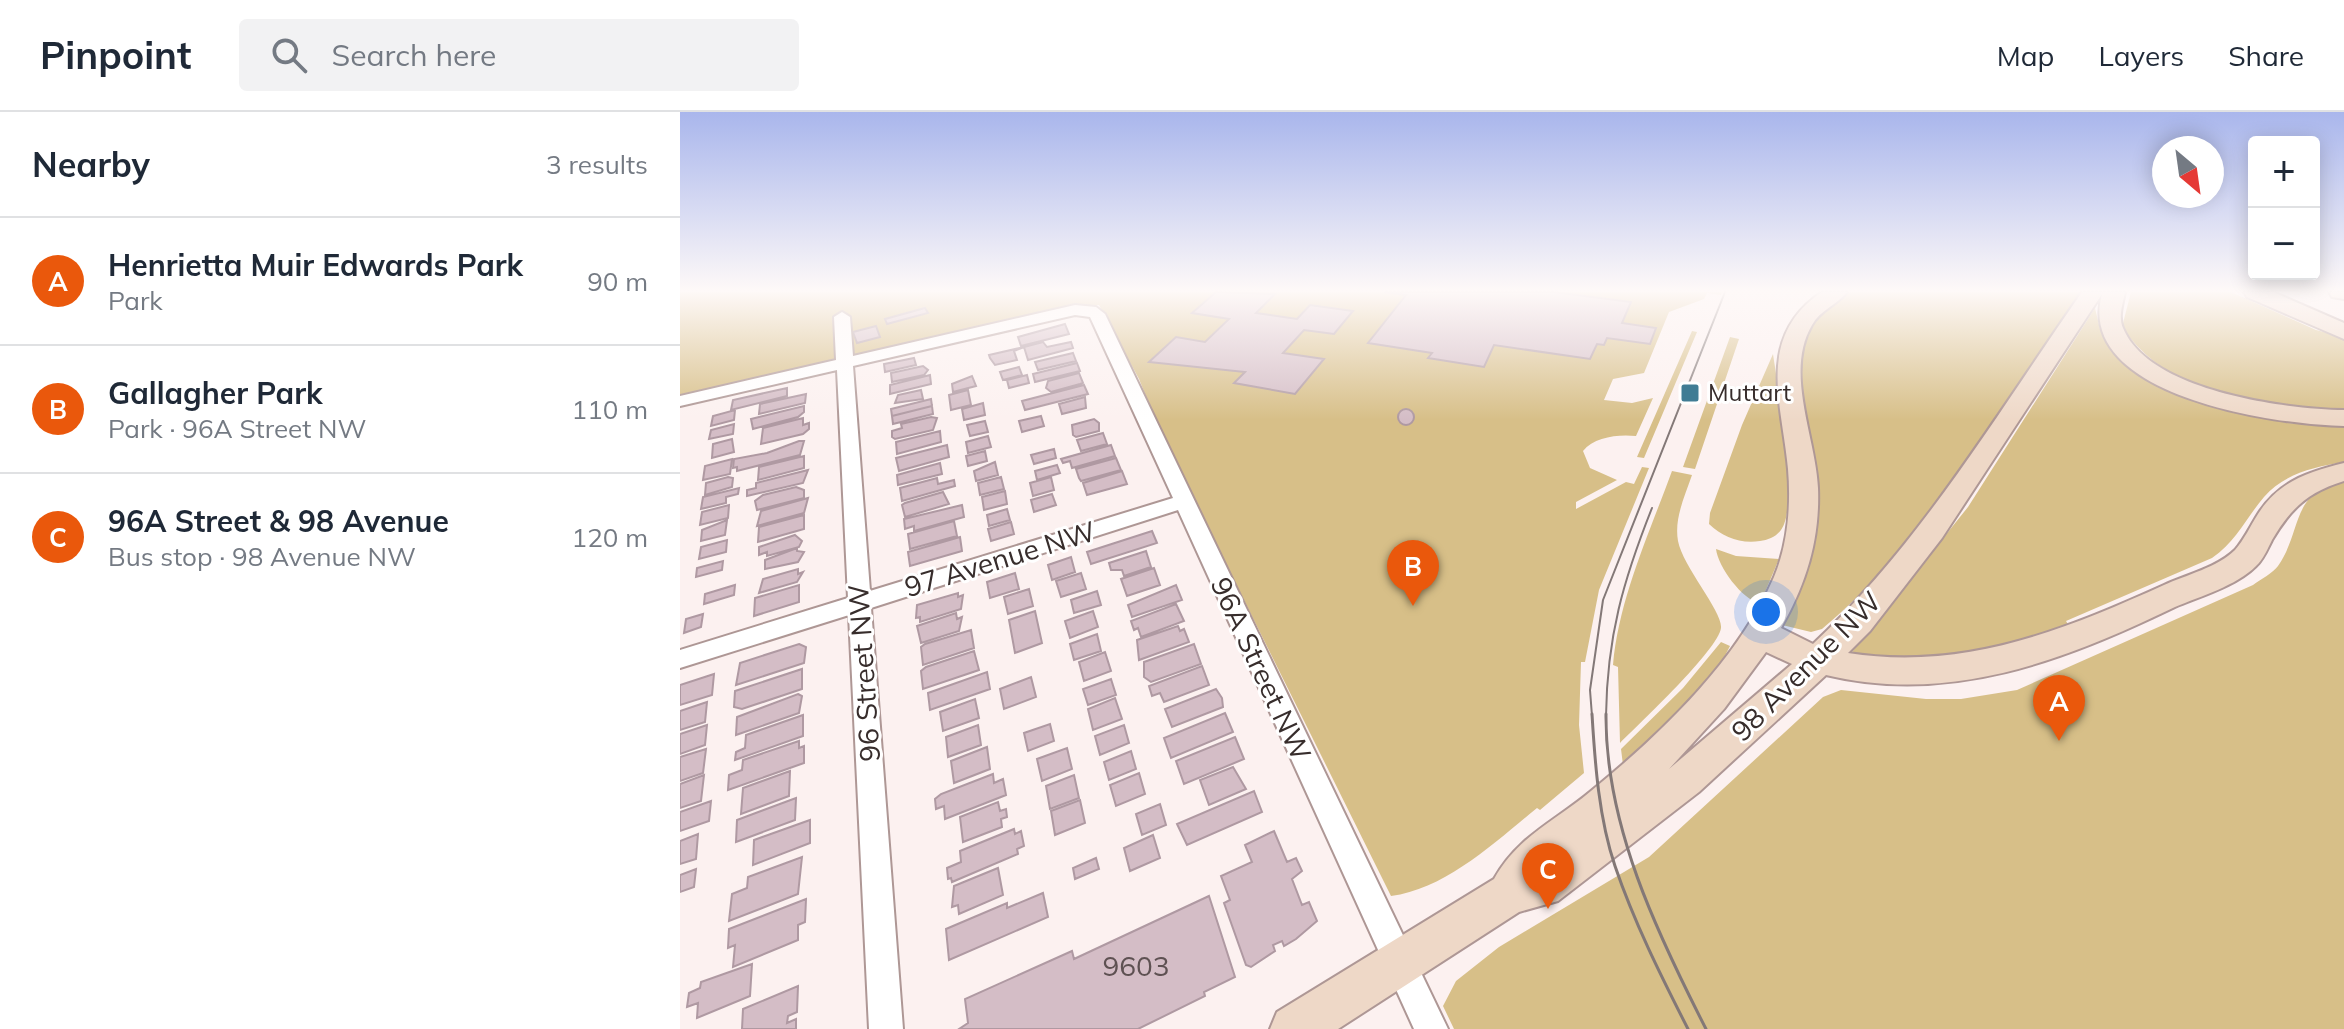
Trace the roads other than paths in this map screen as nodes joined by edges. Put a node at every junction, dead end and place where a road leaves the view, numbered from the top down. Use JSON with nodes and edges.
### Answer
{"nodes":[{"id":1,"x":843,"y":335,"type":"edge"},
{"id":2,"x":967,"y":335,"type":"edge"},
{"id":3,"x":1107,"y":335,"type":"edge"},
{"id":4,"x":1796,"y":335,"type":"edge"},
{"id":5,"x":2064,"y":335,"type":"edge"},
{"id":6,"x":2117,"y":335,"type":"edge"},
{"id":7,"x":845,"y":363,"type":"junction"},
{"id":8,"x":680,"y":401,"type":"edge"},
{"id":9,"x":2344,"y":418,"type":"edge"},
{"id":10,"x":2344,"y":472,"type":"edge"},
{"id":11,"x":1183,"y":502,"type":"junction"},
{"id":12,"x":859,"y":603,"type":"junction"},
{"id":13,"x":1759,"y":631,"type":"junction"},
{"id":14,"x":680,"y":659,"type":"edge"},
{"id":15,"x":1817,"y":662,"type":"junction"},
{"id":16,"x":1509,"y":894,"type":"junction"},
{"id":17,"x":1400,"y":963,"type":"junction"},
{"id":18,"x":886,"y":1029,"type":"edge"},
{"id":19,"x":1294,"y":1029,"type":"edge"},
{"id":20,"x":1431,"y":1029,"type":"edge"}],
"edges":[{"from":1,"to":7,"type":"street","name":"96 Street NW"},
{"from":2,"to":7,"type":"street","name":"96A Street NW"},
{"from":3,"to":11,"type":"street","name":"96A Street NW"},
{"from":4,"to":13,"type":"main road","name":"98 Avenue NW"},
{"from":5,"to":15,"type":"main road","name":"98 Avenue NW"},
{"from":6,"to":9,"type":"main road"},
{"from":7,"to":8,"type":"street"},
{"from":7,"to":12,"type":"street","name":"96 Street NW"},
{"from":10,"to":15,"type":"main road"},
{"from":11,"to":12,"type":"street","name":"97 Avenue NW"},
{"from":11,"to":17,"type":"street","name":"96A Street NW"},
{"from":12,"to":14,"type":"street","name":"97 Avenue NW"},
{"from":12,"to":18,"type":"street","name":"96 Street NW"},
{"from":13,"to":15,"type":"main road"},
{"from":13,"to":16,"type":"main road","name":"98 Avenue NW"},
{"from":15,"to":16,"type":"main road","name":"98 Avenue NW"},
{"from":16,"to":17,"type":"main road","name":"98 Avenue NW"},
{"from":17,"to":19,"type":"main road","name":"98 Avenue NW"},
{"from":17,"to":20,"type":"street","name":"96A Street NW"}]}
